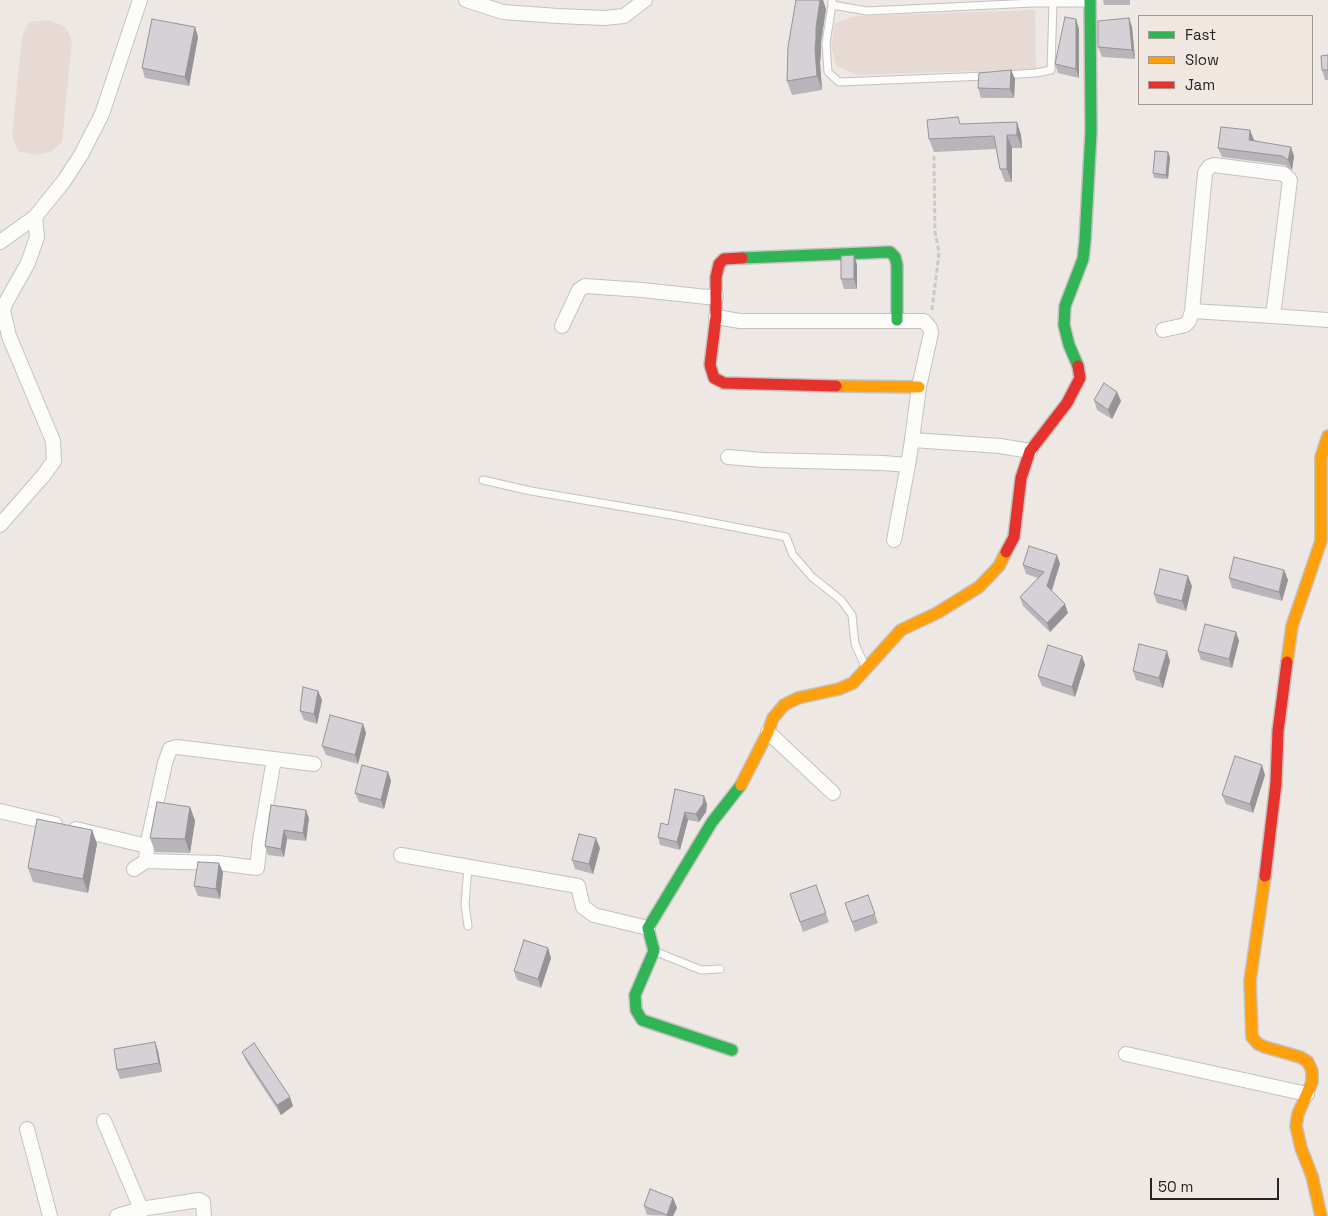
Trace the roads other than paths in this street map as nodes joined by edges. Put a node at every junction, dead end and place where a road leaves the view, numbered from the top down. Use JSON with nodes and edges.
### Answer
{"nodes":[{"id":1,"x":140,"y":0,"type":"edge"},
{"id":2,"x":466,"y":0,"type":"edge"},
{"id":3,"x":645,"y":0,"type":"edge"},
{"id":4,"x":832,"y":2,"type":"edge"},
{"id":5,"x":1090,"y":2,"type":"edge"},
{"id":6,"x":1053,"y":3,"type":"junction"},
{"id":7,"x":999,"y":75,"type":"edge"},
{"id":8,"x":989,"y":76,"type":"edge"},
{"id":9,"x":35,"y":217,"type":"junction"},
{"id":10,"x":0,"y":242,"type":"edge"},
{"id":11,"x":716,"y":296,"type":"junction"},
{"id":12,"x":1192,"y":311,"type":"junction"},
{"id":13,"x":1274,"y":316,"type":"junction"},
{"id":14,"x":716,"y":317,"type":"junction"},
{"id":15,"x":897,"y":320,"type":"junction"},
{"id":16,"x":1328,"y":320,"type":"edge"},
{"id":17,"x":562,"y":326,"type":"dead end"},
{"id":18,"x":1164,"y":330,"type":"dead end"},
{"id":19,"x":919,"y":388,"type":"junction"},
{"id":20,"x":1328,"y":436,"type":"edge"},
{"id":21,"x":912,"y":440,"type":"junction"},
{"id":22,"x":1030,"y":451,"type":"junction"},
{"id":23,"x":728,"y":457,"type":"dead end"},
{"id":24,"x":908,"y":464,"type":"junction"},
{"id":25,"x":483,"y":480,"type":"dead end"},
{"id":26,"x":0,"y":526,"type":"edge"},
{"id":27,"x":894,"y":540,"type":"dead end"},
{"id":28,"x":1324,"y":542,"type":"edge"},
{"id":29,"x":866,"y":668,"type":"junction"},
{"id":30,"x":768,"y":732,"type":"junction"},
{"id":31,"x":274,"y":759,"type":"junction"},
{"id":32,"x":314,"y":764,"type":"dead end"},
{"id":33,"x":834,"y":793,"type":"dead end"},
{"id":34,"x":0,"y":811,"type":"edge"},
{"id":35,"x":148,"y":846,"type":"junction"},
{"id":36,"x":401,"y":855,"type":"dead end"},
{"id":37,"x":468,"y":867,"type":"junction"},
{"id":38,"x":468,"y":926,"type":"dead end"},
{"id":39,"x":648,"y":928,"type":"junction"},
{"id":40,"x":654,"y":951,"type":"junction"},
{"id":41,"x":720,"y":969,"type":"dead end"},
{"id":42,"x":732,"y":1050,"type":"dead end"},
{"id":43,"x":1126,"y":1054,"type":"dead end"},
{"id":44,"x":1307,"y":1094,"type":"junction"},
{"id":45,"x":104,"y":1121,"type":"dead end"},
{"id":46,"x":28,"y":1129,"type":"dead end"},
{"id":47,"x":140,"y":1212,"type":"edge"},
{"id":48,"x":50,"y":1216,"type":"edge"},
{"id":49,"x":116,"y":1216,"type":"edge"},
{"id":50,"x":204,"y":1216,"type":"edge"},
{"id":51,"x":1321,"y":1216,"type":"edge"}],
"edges":[{"from":1,"to":9,"type":"street"},
{"from":2,"to":3,"type":"street"},
{"from":4,"to":6,"type":"lane"},
{"from":4,"to":8,"type":"lane"},
{"from":5,"to":6,"type":"lane"},
{"from":5,"to":22,"type":"street"},
{"from":6,"to":7,"type":"lane"},
{"from":9,"to":10,"type":"street"},
{"from":9,"to":26,"type":"street"},
{"from":11,"to":14,"type":"street"},
{"from":11,"to":15,"type":"street"},
{"from":11,"to":17,"type":"street"},
{"from":12,"to":13,"type":"street"},
{"from":12,"to":13,"type":"street"},
{"from":12,"to":18,"type":"street"},
{"from":13,"to":16,"type":"street"},
{"from":14,"to":15,"type":"street"},
{"from":14,"to":19,"type":"street"},
{"from":15,"to":19,"type":"street"},
{"from":19,"to":21,"type":"street"},
{"from":20,"to":28,"type":"street"},
{"from":21,"to":22,"type":"street"},
{"from":21,"to":24,"type":"street"},
{"from":22,"to":29,"type":"street"},
{"from":23,"to":24,"type":"street"},
{"from":24,"to":27,"type":"street"},
{"from":25,"to":29,"type":"lane"},
{"from":28,"to":44,"type":"street"},
{"from":29,"to":30,"type":"street"},
{"from":30,"to":33,"type":"street"},
{"from":30,"to":39,"type":"street"},
{"from":31,"to":32,"type":"street"},
{"from":31,"to":35,"type":"street"},
{"from":31,"to":35,"type":"street"},
{"from":34,"to":35,"type":"street"},
{"from":36,"to":37,"type":"street"},
{"from":37,"to":38,"type":"lane"},
{"from":37,"to":39,"type":"street"},
{"from":39,"to":40,"type":"street"},
{"from":40,"to":41,"type":"lane"},
{"from":40,"to":42,"type":"street"},
{"from":43,"to":44,"type":"street"},
{"from":44,"to":51,"type":"street"},
{"from":45,"to":47,"type":"street"},
{"from":46,"to":48,"type":"street"},
{"from":47,"to":49,"type":"street"},
{"from":47,"to":50,"type":"street"}]}
